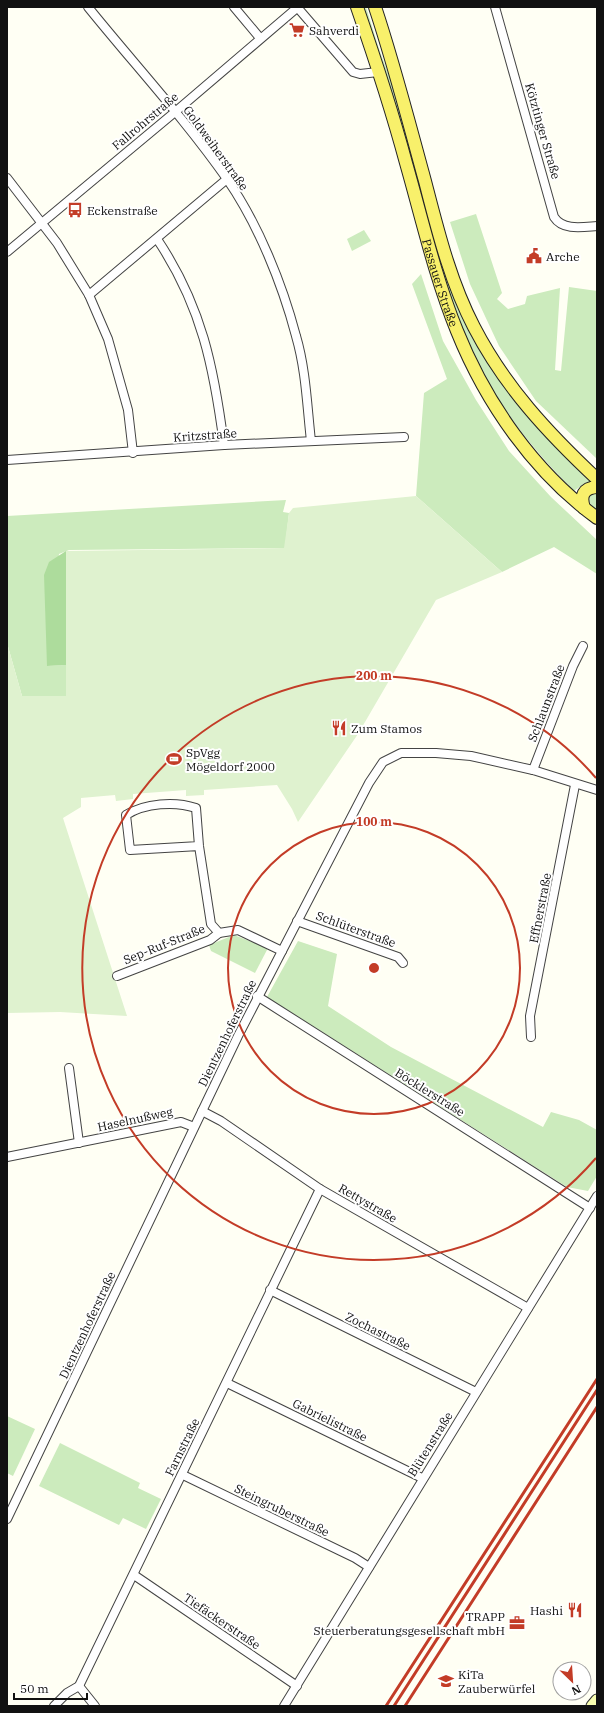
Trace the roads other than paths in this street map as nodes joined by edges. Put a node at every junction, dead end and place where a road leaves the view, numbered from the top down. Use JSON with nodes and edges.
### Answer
{"nodes":[{"id":1,"x":88,"y":7,"type":"edge"},
{"id":2,"x":234,"y":7,"type":"edge"},
{"id":3,"x":297,"y":7,"type":"edge"},
{"id":4,"x":357,"y":7,"type":"edge"},
{"id":5,"x":375,"y":7,"type":"edge"},
{"id":6,"x":495,"y":7,"type":"edge"},
{"id":7,"x":260,"y":38,"type":"junction"},
{"id":8,"x":378,"y":72,"type":"junction"},
{"id":9,"x":175,"y":112,"type":"junction"},
{"id":10,"x":7,"y":178,"type":"edge"},
{"id":11,"x":227,"y":180,"type":"junction"},
{"id":12,"x":42,"y":222,"type":"junction"},
{"id":13,"x":597,"y":226,"type":"edge"},
{"id":14,"x":157,"y":239,"type":"junction"},
{"id":15,"x":7,"y":252,"type":"edge"},
{"id":16,"x":89,"y":295,"type":"junction"},
{"id":17,"x":404,"y":437,"type":"dead end"},
{"id":18,"x":311,"y":441,"type":"junction"},
{"id":19,"x":224,"y":446,"type":"junction"},
{"id":20,"x":133,"y":452,"type":"junction"},
{"id":21,"x":7,"y":460,"type":"edge"},
{"id":22,"x":597,"y":479,"type":"edge"},
{"id":23,"x":597,"y":487,"type":"edge"},
{"id":24,"x":584,"y":508,"type":"junction"},
{"id":25,"x":597,"y":518,"type":"edge"},
{"id":26,"x":583,"y":646,"type":"dead end"},
{"id":27,"x":533,"y":770,"type":"junction"},
{"id":28,"x":576,"y":785,"type":"junction"},
{"id":29,"x":597,"y":790,"type":"edge"},
{"id":30,"x":199,"y":846,"type":"junction"},
{"id":31,"x":298,"y":922,"type":"junction"},
{"id":32,"x":219,"y":933,"type":"junction"},
{"id":33,"x":282,"y":951,"type":"junction"},
{"id":34,"x":403,"y":964,"type":"dead end"},
{"id":35,"x":117,"y":976,"type":"dead end"},
{"id":36,"x":257,"y":996,"type":"junction"},
{"id":37,"x":531,"y":1037,"type":"dead end"},
{"id":38,"x":69,"y":1068,"type":"dead end"},
{"id":39,"x":202,"y":1111,"type":"junction"},
{"id":40,"x":194,"y":1127,"type":"junction"},
{"id":41,"x":79,"y":1143,"type":"junction"},
{"id":42,"x":7,"y":1157,"type":"edge"},
{"id":43,"x":320,"y":1189,"type":"junction"},
{"id":44,"x":597,"y":1196,"type":"edge"},
{"id":45,"x":590,"y":1208,"type":"junction"},
{"id":46,"x":270,"y":1290,"type":"junction"},
{"id":47,"x":528,"y":1308,"type":"junction"},
{"id":48,"x":227,"y":1383,"type":"junction"},
{"id":49,"x":476,"y":1392,"type":"junction"},
{"id":50,"x":183,"y":1476,"type":"junction"},
{"id":51,"x":422,"y":1478,"type":"junction"},
{"id":52,"x":7,"y":1519,"type":"edge"},
{"id":53,"x":369,"y":1567,"type":"junction"},
{"id":54,"x":134,"y":1575,"type":"junction"},
{"id":55,"x":79,"y":1686,"type":"junction"},
{"id":56,"x":297,"y":1686,"type":"junction"},
{"id":57,"x":597,"y":1700,"type":"edge"},
{"id":58,"x":54,"y":1706,"type":"edge"},
{"id":59,"x":95,"y":1706,"type":"edge"},
{"id":60,"x":284,"y":1706,"type":"edge"},
{"id":61,"x":592,"y":1706,"type":"edge"}],
"edges":[{"from":1,"to":9,"type":"street","name":"Goldweiherstraße"},
{"from":2,"to":7,"type":"street"},
{"from":3,"to":7,"type":"street","name":"Fallrohrstraße"},
{"from":3,"to":8,"type":"street","name":"Fallrohrstraße"},
{"from":4,"to":8,"type":"main road","name":"Passauer Straße"},
{"from":5,"to":22,"type":"main road","name":"Passauer Straße"},
{"from":6,"to":13,"type":"street","name":"Kötztinger Straße"},
{"from":7,"to":9,"type":"street","name":"Fallrohrstraße"},
{"from":8,"to":24,"type":"main road","name":"Passauer Straße"},
{"from":9,"to":11,"type":"street","name":"Goldweiherstraße"},
{"from":9,"to":12,"type":"street","name":"Fallrohrstraße"},
{"from":10,"to":12,"type":"street"},
{"from":11,"to":14,"type":"street"},
{"from":11,"to":18,"type":"street","name":"Goldweiherstraße"},
{"from":12,"to":15,"type":"street","name":"Fallrohrstraße"},
{"from":12,"to":16,"type":"street"},
{"from":14,"to":16,"type":"street"},
{"from":14,"to":19,"type":"street"},
{"from":16,"to":20,"type":"street"},
{"from":17,"to":18,"type":"street","name":"Kritzstraße"},
{"from":18,"to":19,"type":"street","name":"Kritzstraße"},
{"from":19,"to":20,"type":"street","name":"Kritzstraße"},
{"from":20,"to":21,"type":"street","name":"Kritzstraße"},
{"from":23,"to":24,"type":"main road"},
{"from":24,"to":25,"type":"main road","name":"Passauer Straße"},
{"from":26,"to":27,"type":"street","name":"Schlaunstraße"},
{"from":27,"to":28,"type":"street","name":"Dientzenhoferstraße"},
{"from":27,"to":31,"type":"street","name":"Dientzenhoferstraße"},
{"from":28,"to":29,"type":"street","name":"Dientzenhoferstraße"},
{"from":28,"to":37,"type":"street","name":"Effnerstraße"},
{"from":30,"to":30,"type":"street","name":"Sep-Ruf-Straße"},
{"from":30,"to":32,"type":"street","name":"Sep-Ruf-Straße"},
{"from":31,"to":33,"type":"street","name":"Dientzenhoferstraße"},
{"from":31,"to":34,"type":"street","name":"Schlüterstraße"},
{"from":32,"to":33,"type":"street","name":"Sep-Ruf-Straße"},
{"from":32,"to":35,"type":"street","name":"Sep-Ruf-Straße"},
{"from":33,"to":36,"type":"street","name":"Dientzenhoferstraße"},
{"from":36,"to":39,"type":"street","name":"Dientzenhoferstraße"},
{"from":36,"to":45,"type":"street","name":"Böcklerstraße"},
{"from":38,"to":41,"type":"street"},
{"from":39,"to":40,"type":"street","name":"Dientzenhoferstraße"},
{"from":39,"to":43,"type":"street","name":"Rettystraße"},
{"from":40,"to":41,"type":"street","name":"Haselnußweg"},
{"from":40,"to":52,"type":"street","name":"Dientzenhoferstraße"},
{"from":41,"to":42,"type":"street","name":"Haselnußweg"},
{"from":43,"to":46,"type":"street","name":"Farnstraße"},
{"from":43,"to":47,"type":"street","name":"Rettystraße"},
{"from":44,"to":45,"type":"street","name":"Blütenstraße"},
{"from":45,"to":47,"type":"street","name":"Blütenstraße"},
{"from":46,"to":48,"type":"street","name":"Farnstraße"},
{"from":46,"to":49,"type":"street","name":"Zochastraße"},
{"from":47,"to":49,"type":"street","name":"Blütenstraße"},
{"from":48,"to":50,"type":"street","name":"Farnstraße"},
{"from":48,"to":51,"type":"street","name":"Gabrielistraße"},
{"from":49,"to":51,"type":"street","name":"Blütenstraße"},
{"from":50,"to":53,"type":"street","name":"Steingruberstraße"},
{"from":50,"to":54,"type":"street","name":"Farnstraße"},
{"from":51,"to":53,"type":"street","name":"Blütenstraße"},
{"from":53,"to":56,"type":"street","name":"Blütenstraße"},
{"from":54,"to":55,"type":"street","name":"Farnstraße"},
{"from":54,"to":56,"type":"street","name":"Tiefäckerstraße"},
{"from":55,"to":58,"type":"street","name":"Farnstraße"},
{"from":55,"to":59,"type":"street"},
{"from":56,"to":60,"type":"street","name":"Blütenstraße"},
{"from":57,"to":61,"type":"main road"}]}
